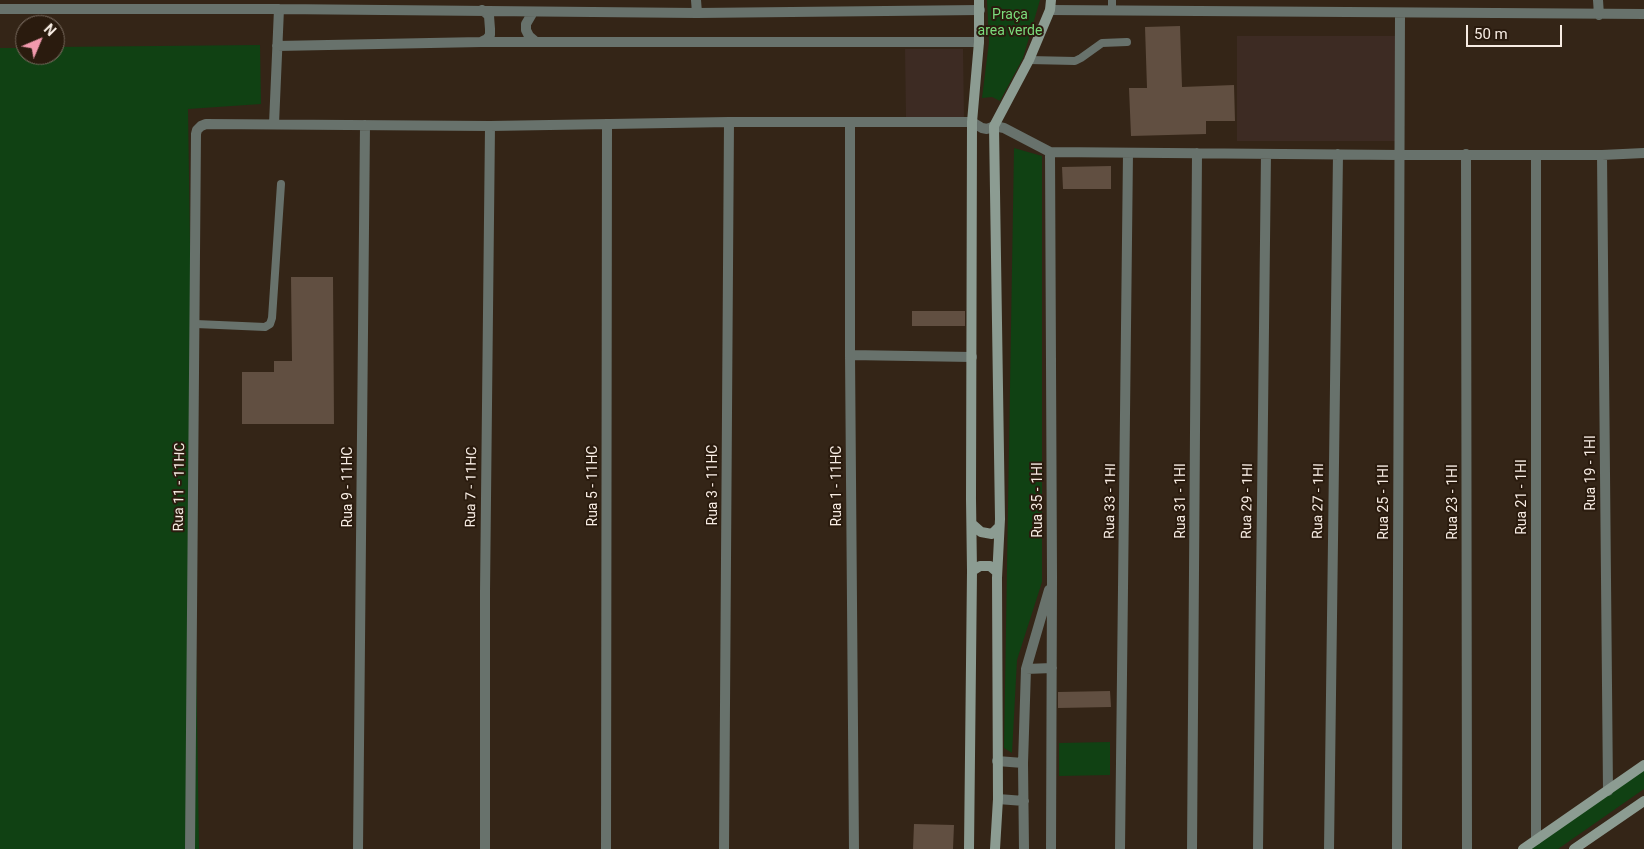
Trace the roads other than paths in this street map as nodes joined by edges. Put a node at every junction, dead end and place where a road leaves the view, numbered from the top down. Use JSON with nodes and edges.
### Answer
{"nodes":[{"id":1,"x":696,"y":0,"type":"edge"},
{"id":2,"x":819,"y":0,"type":"edge"},
{"id":3,"x":1112,"y":0,"type":"edge"},
{"id":4,"x":1598,"y":0,"type":"edge"},
{"id":5,"x":253,"y":4,"type":"edge"},
{"id":6,"x":980,"y":5,"type":"edge"},
{"id":7,"x":1050,"y":5,"type":"edge"},
{"id":8,"x":0,"y":9,"type":"edge"},
{"id":9,"x":280,"y":9,"type":"junction"},
{"id":10,"x":482,"y":10,"type":"junction"},
{"id":11,"x":1112,"y":11,"type":"junction"},
{"id":12,"x":533,"y":12,"type":"junction"},
{"id":13,"x":819,"y":12,"type":"junction"},
{"id":14,"x":697,"y":13,"type":"junction"},
{"id":15,"x":1400,"y":13,"type":"junction"},
{"id":16,"x":1644,"y":14,"type":"edge"},
{"id":17,"x":1599,"y":15,"type":"junction"},
{"id":18,"x":481,"y":42,"type":"junction"},
{"id":19,"x":536,"y":42,"type":"junction"},
{"id":20,"x":978,"y":42,"type":"junction"},
{"id":21,"x":1128,"y":42,"type":"dead end"},
{"id":22,"x":277,"y":46,"type":"junction"},
{"id":23,"x":1029,"y":60,"type":"junction"},
{"id":24,"x":729,"y":122,"type":"junction"},
{"id":25,"x":972,"y":122,"type":"junction"},
{"id":26,"x":850,"y":123,"type":"junction"},
{"id":27,"x":274,"y":124,"type":"junction"},
{"id":28,"x":365,"y":124,"type":"junction"},
{"id":29,"x":607,"y":124,"type":"junction"},
{"id":30,"x":490,"y":126,"type":"junction"},
{"id":31,"x":994,"y":126,"type":"junction"},
{"id":32,"x":1050,"y":152,"type":"junction"},
{"id":33,"x":1128,"y":153,"type":"junction"},
{"id":34,"x":1197,"y":153,"type":"junction"},
{"id":35,"x":1644,"y":153,"type":"edge"},
{"id":36,"x":1266,"y":154,"type":"junction"},
{"id":37,"x":1338,"y":154,"type":"junction"},
{"id":38,"x":1466,"y":154,"type":"junction"},
{"id":39,"x":1602,"y":154,"type":"junction"},
{"id":40,"x":1399,"y":155,"type":"junction"},
{"id":41,"x":1536,"y":155,"type":"junction"},
{"id":42,"x":281,"y":184,"type":"dead end"},
{"id":43,"x":196,"y":324,"type":"junction"},
{"id":44,"x":850,"y":355,"type":"junction"},
{"id":45,"x":972,"y":357,"type":"junction"},
{"id":46,"x":972,"y":524,"type":"junction"},
{"id":47,"x":999,"y":527,"type":"junction"},
{"id":48,"x":972,"y":571,"type":"junction"},
{"id":49,"x":997,"y":572,"type":"junction"},
{"id":50,"x":1052,"y":577,"type":"junction"},
{"id":51,"x":1052,"y":668,"type":"junction"},
{"id":52,"x":1026,"y":669,"type":"junction"},
{"id":53,"x":997,"y":761,"type":"junction"},
{"id":54,"x":1023,"y":763,"type":"junction"},
{"id":55,"x":1644,"y":765,"type":"edge"},
{"id":56,"x":1608,"y":791,"type":"junction"},
{"id":57,"x":998,"y":799,"type":"junction"},
{"id":58,"x":1024,"y":801,"type":"junction"},
{"id":59,"x":1644,"y":801,"type":"edge"},
{"id":60,"x":1536,"y":840,"type":"junction"},
{"id":61,"x":190,"y":849,"type":"edge"},
{"id":62,"x":358,"y":849,"type":"edge"},
{"id":63,"x":484,"y":849,"type":"edge"},
{"id":64,"x":606,"y":849,"type":"edge"},
{"id":65,"x":724,"y":849,"type":"edge"},
{"id":66,"x":854,"y":849,"type":"edge"},
{"id":67,"x":969,"y":849,"type":"edge"},
{"id":68,"x":996,"y":849,"type":"edge"},
{"id":69,"x":1024,"y":849,"type":"edge"},
{"id":70,"x":1051,"y":849,"type":"edge"},
{"id":71,"x":1120,"y":849,"type":"edge"},
{"id":72,"x":1192,"y":849,"type":"edge"},
{"id":73,"x":1258,"y":849,"type":"edge"},
{"id":74,"x":1328,"y":849,"type":"edge"},
{"id":75,"x":1397,"y":849,"type":"edge"},
{"id":76,"x":1467,"y":849,"type":"edge"},
{"id":77,"x":1523,"y":849,"type":"edge"},
{"id":78,"x":1574,"y":849,"type":"edge"}],
"edges":[{"from":1,"to":14,"type":"street"},
{"from":2,"to":13,"type":"street"},
{"from":3,"to":11,"type":"lane"},
{"from":4,"to":17,"type":"street"},
{"from":5,"to":8,"type":"street"},
{"from":5,"to":9,"type":"street"},
{"from":6,"to":13,"type":"street"},
{"from":6,"to":20,"type":"street"},
{"from":7,"to":11,"type":"street"},
{"from":7,"to":23,"type":"street"},
{"from":9,"to":10,"type":"street"},
{"from":9,"to":22,"type":"street"},
{"from":10,"to":12,"type":"street"},
{"from":10,"to":18,"type":"street"},
{"from":11,"to":15,"type":"street"},
{"from":12,"to":14,"type":"street"},
{"from":12,"to":19,"type":"street"},
{"from":13,"to":14,"type":"street"},
{"from":15,"to":17,"type":"street"},
{"from":15,"to":40,"type":"street","name":"Rua 25 - 1HI"},
{"from":16,"to":17,"type":"street"},
{"from":18,"to":19,"type":"street"},
{"from":18,"to":22,"type":"street"},
{"from":19,"to":20,"type":"street"},
{"from":20,"to":25,"type":"street"},
{"from":21,"to":23,"type":"lane"},
{"from":22,"to":27,"type":"street"},
{"from":23,"to":31,"type":"street"},
{"from":24,"to":26,"type":"street"},
{"from":24,"to":29,"type":"street"},
{"from":24,"to":65,"type":"street","name":"Rua 3 - 11HC"},
{"from":25,"to":26,"type":"street"},
{"from":25,"to":31,"type":"street"},
{"from":25,"to":45,"type":"street"},
{"from":26,"to":44,"type":"street","name":"Rua 1 - 11HC"},
{"from":27,"to":28,"type":"street"},
{"from":27,"to":43,"type":"street","name":"Rua 11 - 11HC"},
{"from":28,"to":30,"type":"street"},
{"from":28,"to":62,"type":"street","name":"Rua 9 - 11HC"},
{"from":29,"to":30,"type":"street"},
{"from":29,"to":64,"type":"street","name":"Rua 5 - 11HC"},
{"from":30,"to":63,"type":"street","name":"Rua 7 - 11HC"},
{"from":31,"to":32,"type":"street"},
{"from":31,"to":47,"type":"street"},
{"from":32,"to":33,"type":"street"},
{"from":32,"to":50,"type":"street","name":"Rua 35 - 1HI"},
{"from":33,"to":34,"type":"street"},
{"from":33,"to":71,"type":"street","name":"Rua 33 - 1HI"},
{"from":34,"to":36,"type":"street"},
{"from":34,"to":72,"type":"street","name":"Rua 31 - 1HI"},
{"from":35,"to":39,"type":"street"},
{"from":36,"to":37,"type":"street"},
{"from":36,"to":73,"type":"street","name":"Rua 29 - 1HI"},
{"from":37,"to":40,"type":"street"},
{"from":37,"to":74,"type":"street","name":"Rua 27 - 1HI"},
{"from":38,"to":40,"type":"street"},
{"from":38,"to":41,"type":"street"},
{"from":38,"to":76,"type":"street","name":"Rua 23 - 1HI"},
{"from":39,"to":41,"type":"street"},
{"from":39,"to":56,"type":"street","name":"Rua 19 - 1HI"},
{"from":40,"to":75,"type":"street","name":"Rua 25 - 1HI"},
{"from":41,"to":60,"type":"street","name":"Rua 21 - 1HI"},
{"from":42,"to":43,"type":"lane"},
{"from":43,"to":61,"type":"street","name":"Rua 11 - 11HC"},
{"from":44,"to":45,"type":"street"},
{"from":44,"to":66,"type":"street","name":"Rua 1 - 11HC"},
{"from":45,"to":46,"type":"street"},
{"from":46,"to":47,"type":"street"},
{"from":46,"to":48,"type":"street"},
{"from":47,"to":49,"type":"street"},
{"from":48,"to":49,"type":"street"},
{"from":48,"to":67,"type":"street"},
{"from":49,"to":53,"type":"street"},
{"from":50,"to":51,"type":"street","name":"Rua 35 - 1HI"},
{"from":50,"to":52,"type":"street"},
{"from":51,"to":52,"type":"street"},
{"from":51,"to":70,"type":"street","name":"Rua 35 - 1HI"},
{"from":52,"to":54,"type":"street"},
{"from":53,"to":54,"type":"street"},
{"from":53,"to":57,"type":"street"},
{"from":54,"to":58,"type":"street"},
{"from":55,"to":56,"type":"street"},
{"from":56,"to":60,"type":"street"},
{"from":57,"to":58,"type":"street"},
{"from":57,"to":68,"type":"street"},
{"from":58,"to":69,"type":"street"},
{"from":59,"to":78,"type":"street"},
{"from":60,"to":77,"type":"street"}]}
